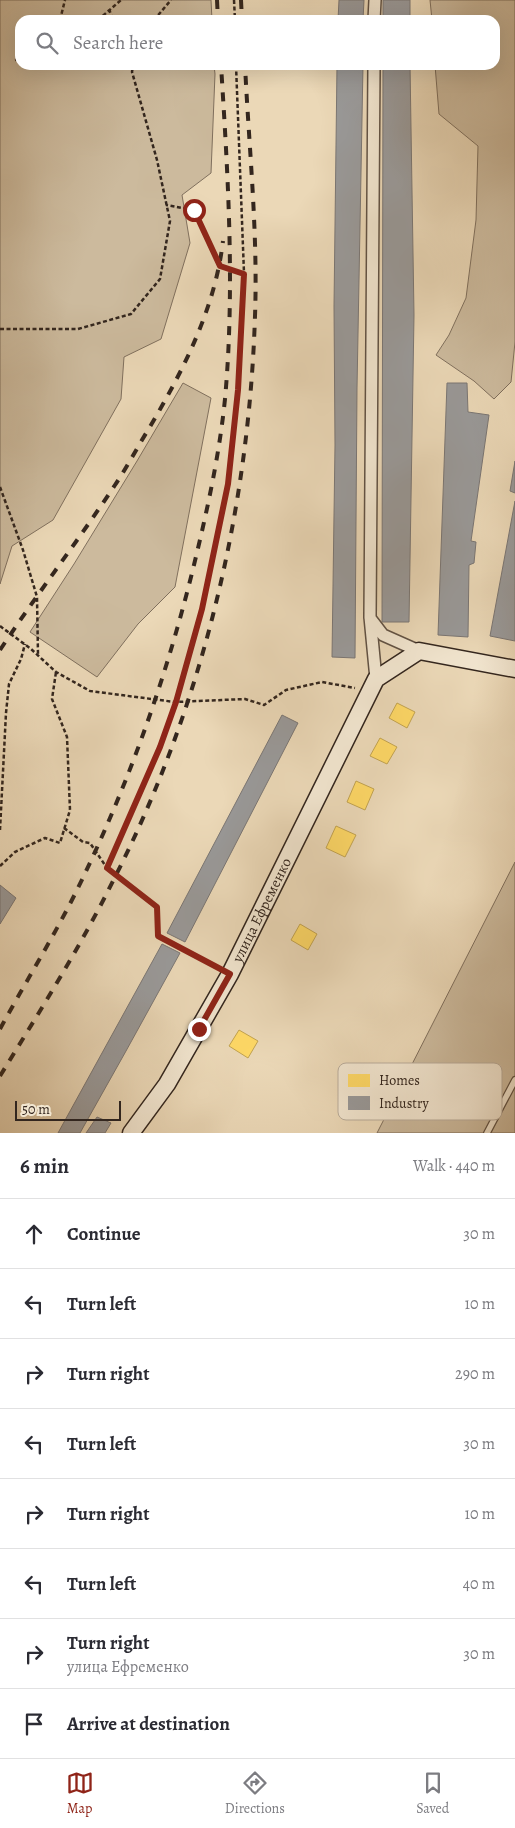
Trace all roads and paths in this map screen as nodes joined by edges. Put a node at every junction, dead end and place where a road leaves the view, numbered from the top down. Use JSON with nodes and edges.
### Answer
{"nodes":[{"id":1,"x":65,"y":0,"type":"edge"},
{"id":2,"x":121,"y":0,"type":"edge"},
{"id":3,"x":170,"y":0,"type":"edge"},
{"id":4,"x":234,"y":0,"type":"edge"},
{"id":5,"x":375,"y":0,"type":"edge"},
{"id":6,"x":109,"y":9,"type":"junction"},
{"id":7,"x":61,"y":15,"type":"edge"},
{"id":8,"x":103,"y":15,"type":"edge"},
{"id":9,"x":111,"y":15,"type":"edge"},
{"id":10,"x":158,"y":15,"type":"edge"},
{"id":11,"x":235,"y":15,"type":"edge"},
{"id":12,"x":374,"y":15,"type":"edge"},
{"id":13,"x":132,"y":70,"type":"edge"},
{"id":14,"x":236,"y":70,"type":"edge"},
{"id":15,"x":374,"y":70,"type":"edge"},
{"id":16,"x":166,"y":205,"type":"junction"},
{"id":17,"x":244,"y":274,"type":"junction"},
{"id":18,"x":0,"y":329,"type":"edge"},
{"id":19,"x":0,"y":487,"type":"edge"},
{"id":20,"x":370,"y":617,"type":"junction"},
{"id":21,"x":0,"y":626,"type":"edge"},
{"id":22,"x":25,"y":644,"type":"junction"},
{"id":23,"x":419,"y":651,"type":"junction"},
{"id":24,"x":38,"y":655,"type":"junction"},
{"id":25,"x":515,"y":669,"type":"edge"},
{"id":26,"x":56,"y":672,"type":"junction"},
{"id":27,"x":373,"y":684,"type":"junction"},
{"id":28,"x":176,"y":702,"type":"junction"},
{"id":29,"x":64,"y":828,"type":"junction"},
{"id":30,"x":0,"y":830,"type":"edge"},
{"id":31,"x":0,"y":866,"type":"edge"},
{"id":32,"x":107,"y":868,"type":"junction"},
{"id":33,"x":230,"y":974,"type":"junction"},
{"id":34,"x":515,"y":1080,"type":"edge"},
{"id":35,"x":502,"y":1105,"type":"edge"},
{"id":36,"x":494,"y":1120,"type":"edge"},
{"id":37,"x":131,"y":1133,"type":"edge"},
{"id":38,"x":487,"y":1133,"type":"edge"}],
"edges":[{"from":1,"to":7,"type":"path"},
{"from":2,"to":6,"type":"path"},
{"from":3,"to":10,"type":"path"},
{"from":4,"to":11,"type":"path"},
{"from":5,"to":12,"type":"street"},
{"from":6,"to":8,"type":"path"},
{"from":6,"to":9,"type":"path"},
{"from":13,"to":16,"type":"path"},
{"from":14,"to":17,"type":"path"},
{"from":15,"to":20,"type":"street"},
{"from":16,"to":17,"type":"path"},
{"from":16,"to":18,"type":"path"},
{"from":17,"to":28,"type":"path"},
{"from":19,"to":24,"type":"path"},
{"from":20,"to":23,"type":"street"},
{"from":20,"to":27,"type":"street"},
{"from":21,"to":22,"type":"path"},
{"from":22,"to":24,"type":"path"},
{"from":22,"to":30,"type":"path"},
{"from":23,"to":25,"type":"street"},
{"from":23,"to":27,"type":"street"},
{"from":24,"to":26,"type":"path"},
{"from":26,"to":28,"type":"path"},
{"from":26,"to":29,"type":"path"},
{"from":27,"to":28,"type":"path"},
{"from":27,"to":33,"type":"street","name":"улица Ефременко"},
{"from":28,"to":32,"type":"path"},
{"from":29,"to":31,"type":"path"},
{"from":29,"to":32,"type":"path"},
{"from":32,"to":33,"type":"path"},
{"from":33,"to":37,"type":"street","name":"улица Ефременко"},
{"from":34,"to":35,"type":"lane"},
{"from":36,"to":38,"type":"lane"}]}
